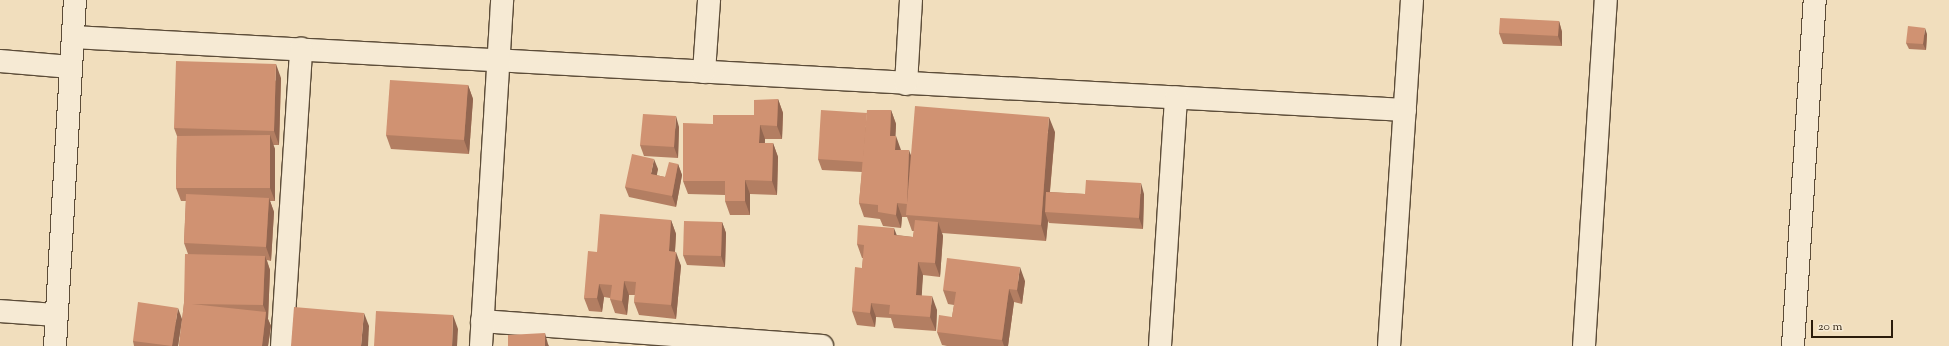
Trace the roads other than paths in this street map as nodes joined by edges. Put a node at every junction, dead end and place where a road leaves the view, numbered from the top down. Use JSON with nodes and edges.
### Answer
{"nodes":[{"id":1,"x":76,"y":0,"type":"edge"},
{"id":2,"x":502,"y":0,"type":"edge"},
{"id":3,"x":708,"y":0,"type":"edge"},
{"id":4,"x":911,"y":0,"type":"edge"},
{"id":5,"x":1412,"y":0,"type":"edge"},
{"id":6,"x":1606,"y":0,"type":"edge"},
{"id":7,"x":1815,"y":0,"type":"edge"},
{"id":8,"x":73,"y":37,"type":"junction"},
{"id":9,"x":301,"y":49,"type":"junction"},
{"id":10,"x":498,"y":60,"type":"junction"},
{"id":11,"x":0,"y":61,"type":"edge"},
{"id":12,"x":71,"y":67,"type":"junction"},
{"id":13,"x":704,"y":72,"type":"junction"},
{"id":14,"x":906,"y":84,"type":"junction"},
{"id":15,"x":1176,"y":98,"type":"junction"},
{"id":16,"x":1405,"y":110,"type":"junction"},
{"id":17,"x":0,"y":311,"type":"edge"},
{"id":18,"x":56,"y":315,"type":"junction"},
{"id":19,"x":482,"y":321,"type":"junction"},
{"id":20,"x":55,"y":346,"type":"edge"},
{"id":21,"x":282,"y":346,"type":"edge"},
{"id":22,"x":481,"y":346,"type":"edge"},
{"id":23,"x":822,"y":346,"type":"edge"},
{"id":24,"x":1160,"y":346,"type":"edge"},
{"id":25,"x":1389,"y":346,"type":"edge"},
{"id":26,"x":1584,"y":346,"type":"edge"},
{"id":27,"x":1793,"y":346,"type":"edge"}],
"edges":[{"from":1,"to":8,"type":"street"},
{"from":2,"to":10,"type":"street"},
{"from":3,"to":13,"type":"street"},
{"from":4,"to":14,"type":"street"},
{"from":5,"to":16,"type":"street"},
{"from":6,"to":26,"type":"street"},
{"from":7,"to":27,"type":"street"},
{"from":8,"to":9,"type":"street"},
{"from":8,"to":12,"type":"street"},
{"from":9,"to":10,"type":"street"},
{"from":9,"to":21,"type":"street"},
{"from":10,"to":13,"type":"street"},
{"from":10,"to":19,"type":"street"},
{"from":11,"to":12,"type":"street"},
{"from":12,"to":18,"type":"street"},
{"from":13,"to":14,"type":"street"},
{"from":14,"to":15,"type":"street"},
{"from":15,"to":16,"type":"street"},
{"from":15,"to":24,"type":"street"},
{"from":16,"to":25,"type":"street"},
{"from":17,"to":18,"type":"street"},
{"from":18,"to":20,"type":"street"},
{"from":19,"to":22,"type":"street"},
{"from":19,"to":23,"type":"street"}]}
